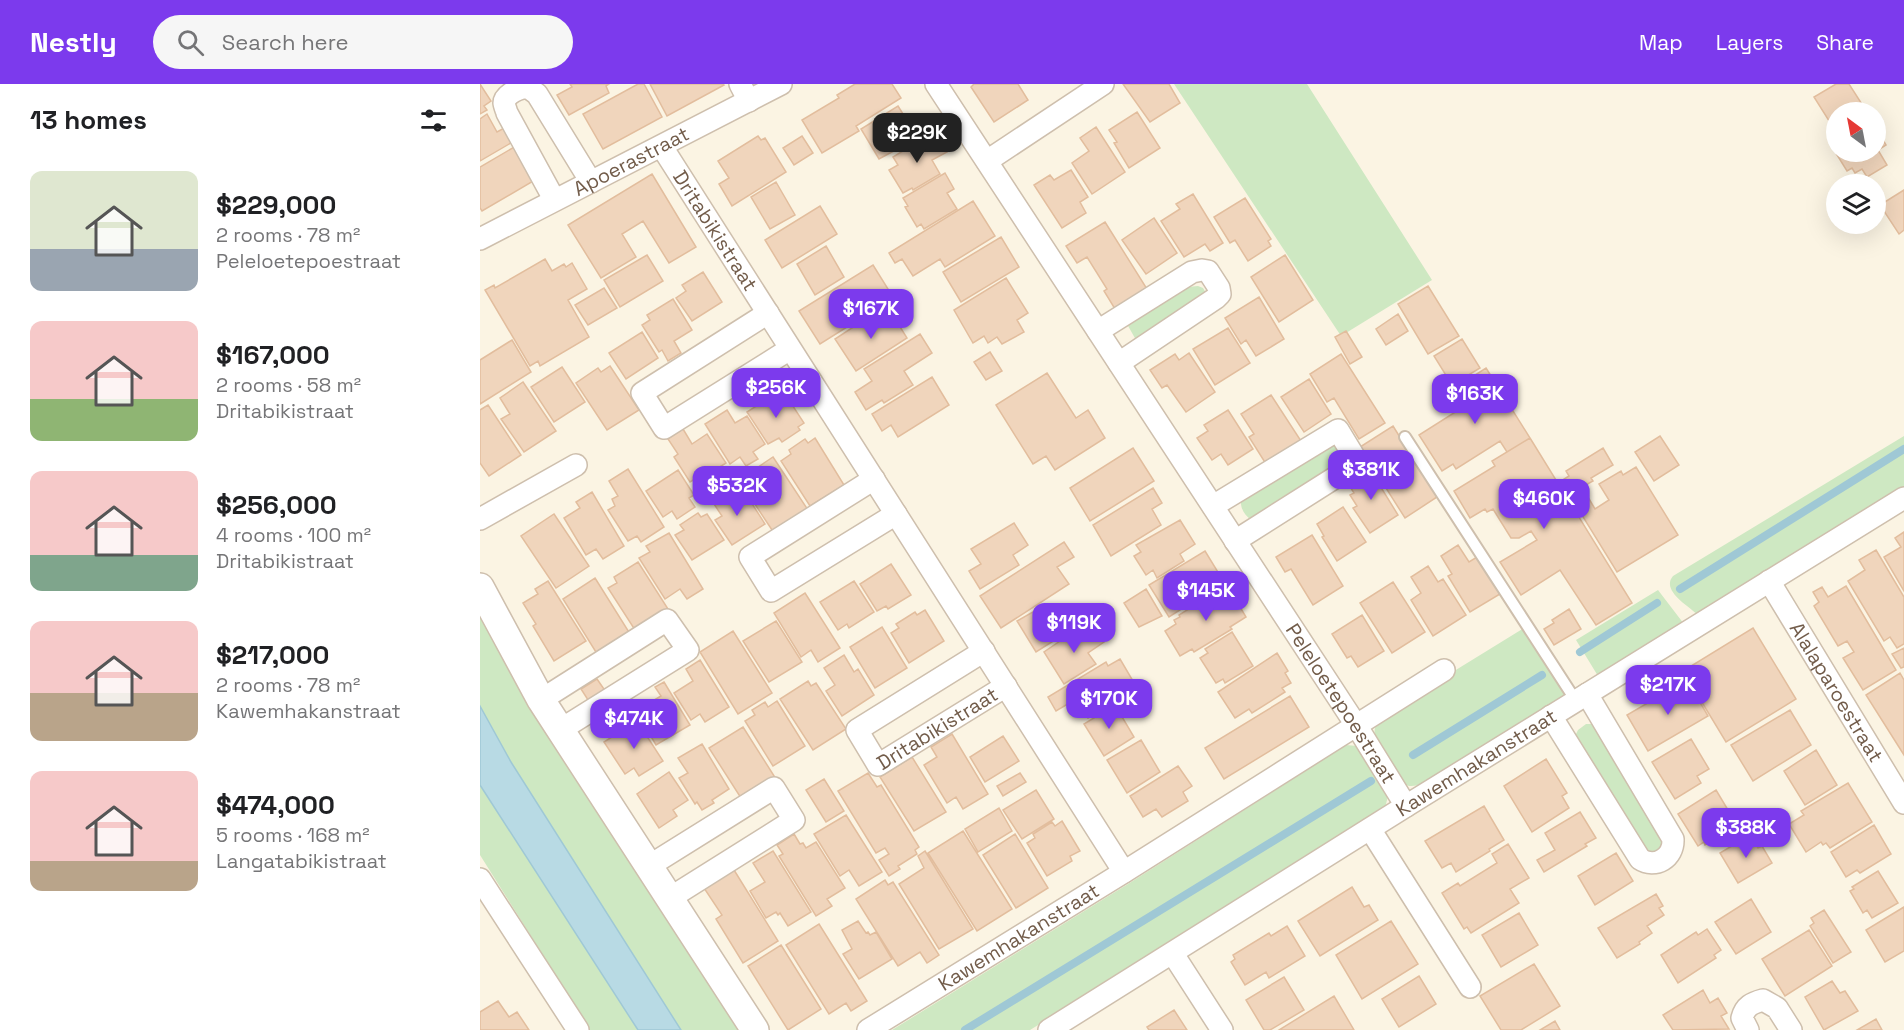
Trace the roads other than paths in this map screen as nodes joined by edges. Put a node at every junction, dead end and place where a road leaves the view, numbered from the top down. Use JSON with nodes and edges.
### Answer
{"nodes":[{"id":1,"x":780,"y":84,"type":"edge"},
{"id":2,"x":936,"y":84,"type":"edge"},
{"id":3,"x":1103,"y":84,"type":"edge"},
{"id":4,"x":744,"y":92,"type":"edge"},
{"id":5,"x":662,"y":147,"type":"junction"},
{"id":6,"x":987,"y":161,"type":"junction"},
{"id":7,"x":591,"y":182,"type":"junction"},
{"id":8,"x":555,"y":200,"type":"junction"},
{"id":9,"x":480,"y":239,"type":"edge"},
{"id":10,"x":768,"y":313,"type":"junction"},
{"id":11,"x":1098,"y":331,"type":"junction"},
{"id":12,"x":790,"y":349,"type":"junction"},
{"id":13,"x":1119,"y":363,"type":"junction"},
{"id":14,"x":1405,"y":437,"type":"dead end"},
{"id":15,"x":576,"y":465,"type":"dead end"},
{"id":16,"x":874,"y":479,"type":"junction"},
{"id":17,"x":1904,"y":498,"type":"edge"},
{"id":18,"x":1213,"y":506,"type":"junction"},
{"id":19,"x":896,"y":514,"type":"junction"},
{"id":20,"x":480,"y":519,"type":"edge"},
{"id":21,"x":1235,"y":541,"type":"junction"},
{"id":22,"x":1769,"y":581,"type":"junction"},
{"id":23,"x":480,"y":587,"type":"edge"},
{"id":24,"x":984,"y":651,"type":"junction"},
{"id":25,"x":1444,"y":670,"type":"dead end"},
{"id":26,"x":1006,"y":686,"type":"junction"},
{"id":27,"x":1581,"y":697,"type":"junction"},
{"id":28,"x":541,"y":700,"type":"junction"},
{"id":29,"x":1551,"y":716,"type":"junction"},
{"id":30,"x":1356,"y":725,"type":"junction"},
{"id":31,"x":560,"y":730,"type":"junction"},
{"id":32,"x":1901,"y":791,"type":"edge"},
{"id":33,"x":1406,"y":806,"type":"junction"},
{"id":34,"x":1370,"y":829,"type":"junction"},
{"id":35,"x":649,"y":866,"type":"junction"},
{"id":36,"x":1124,"y":872,"type":"junction"},
{"id":37,"x":480,"y":879,"type":"edge"},
{"id":38,"x":670,"y":898,"type":"junction"},
{"id":39,"x":1173,"y":954,"type":"junction"},
{"id":40,"x":1470,"y":987,"type":"dead end"},
{"id":41,"x":578,"y":1030,"type":"edge"},
{"id":42,"x":755,"y":1030,"type":"edge"},
{"id":43,"x":868,"y":1030,"type":"edge"},
{"id":44,"x":1049,"y":1030,"type":"edge"},
{"id":45,"x":1222,"y":1030,"type":"edge"},
{"id":46,"x":1748,"y":1030,"type":"edge"},
{"id":47,"x":1791,"y":1030,"type":"edge"}],
"edges":[{"from":1,"to":4,"type":"street","name":"Apoerastraat"},
{"from":2,"to":6,"type":"street","name":"Peleloetepoestraat"},
{"from":3,"to":6,"type":"street"},
{"from":4,"to":5,"type":"street","name":"Apoerastraat"},
{"from":5,"to":7,"type":"street","name":"Apoerastraat"},
{"from":5,"to":10,"type":"street","name":"Dritabikistraat"},
{"from":6,"to":11,"type":"street","name":"Peleloetepoestraat"},
{"from":7,"to":8,"type":"street","name":"Apoerastraat"},
{"from":7,"to":8,"type":"street"},
{"from":8,"to":9,"type":"street","name":"Apoerastraat"},
{"from":10,"to":12,"type":"street","name":"Dritabikistraat"},
{"from":10,"to":12,"type":"street"},
{"from":11,"to":13,"type":"street","name":"Peleloetepoestraat"},
{"from":11,"to":13,"type":"street"},
{"from":12,"to":16,"type":"street","name":"Dritabikistraat"},
{"from":13,"to":18,"type":"street","name":"Peleloetepoestraat"},
{"from":14,"to":27,"type":"lane"},
{"from":15,"to":20,"type":"street"},
{"from":16,"to":19,"type":"street","name":"Dritabikistraat"},
{"from":16,"to":19,"type":"street"},
{"from":17,"to":22,"type":"street","name":"Kawemhakanstraat"},
{"from":18,"to":21,"type":"street","name":"Peleloetepoestraat"},
{"from":18,"to":21,"type":"street"},
{"from":19,"to":24,"type":"street","name":"Dritabikistraat"},
{"from":21,"to":30,"type":"street","name":"Peleloetepoestraat"},
{"from":22,"to":27,"type":"street","name":"Kawemhakanstraat"},
{"from":22,"to":32,"type":"street","name":"Alalaparoestraat"},
{"from":23,"to":28,"type":"street"},
{"from":24,"to":26,"type":"street","name":"Dritabikistraat"},
{"from":24,"to":26,"type":"street","name":"Dritabikistraat"},
{"from":25,"to":30,"type":"street","name":"Kawemhakanstraat"},
{"from":26,"to":36,"type":"street","name":"Dritabikistraat"},
{"from":27,"to":29,"type":"street","name":"Kawemhakanstraat"},
{"from":27,"to":29,"type":"street"},
{"from":28,"to":31,"type":"street"},
{"from":28,"to":31,"type":"street"},
{"from":29,"to":33,"type":"street","name":"Kawemhakanstraat"},
{"from":30,"to":33,"type":"street","name":"Peleloetepoestraat"},
{"from":30,"to":36,"type":"street","name":"Kawemhakanstraat"},
{"from":31,"to":35,"type":"street"},
{"from":33,"to":34,"type":"street","name":"Kawemhakanstraat"},
{"from":34,"to":39,"type":"street","name":"Kawemhakanstraat"},
{"from":34,"to":40,"type":"street"},
{"from":35,"to":38,"type":"street"},
{"from":35,"to":38,"type":"street"},
{"from":36,"to":43,"type":"street","name":"Kawemhakanstraat"},
{"from":37,"to":41,"type":"street"},
{"from":38,"to":42,"type":"street"},
{"from":39,"to":44,"type":"street","name":"Kawemhakanstraat"},
{"from":39,"to":45,"type":"street"},
{"from":46,"to":47,"type":"street"}]}
